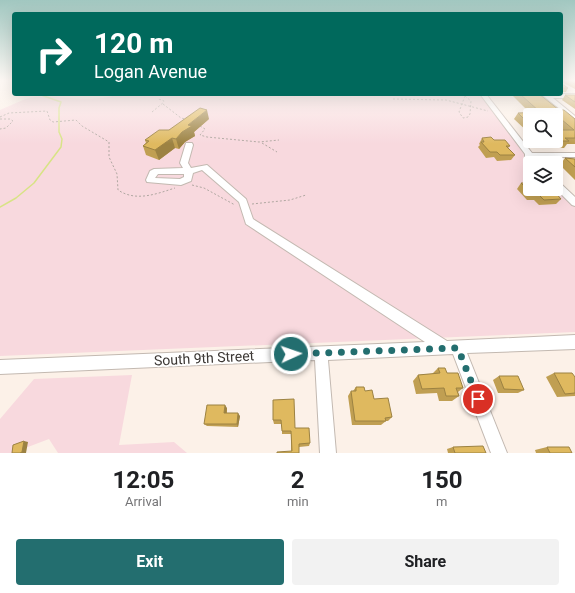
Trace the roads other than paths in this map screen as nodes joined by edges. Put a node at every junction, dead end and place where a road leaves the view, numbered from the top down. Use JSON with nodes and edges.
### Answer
{"nodes":[{"id":1,"x":489,"y":102,"type":"edge"},
{"id":2,"x":554,"y":102,"type":"edge"},
{"id":3,"x":575,"y":119,"type":"edge"},
{"id":4,"x":189,"y":145,"type":"dead end"},
{"id":5,"x":528,"y":155,"type":"joint"},
{"id":6,"x":575,"y":155,"type":"edge"},
{"id":7,"x":189,"y":171,"type":"junction"},
{"id":8,"x":563,"y":191,"type":"edge"},
{"id":9,"x":575,"y":203,"type":"edge"},
{"id":10,"x":575,"y":342,"type":"edge"},
{"id":11,"x":452,"y":348,"type":"junction"},
{"id":12,"x":321,"y":353,"type":"junction"},
{"id":13,"x":0,"y":367,"type":"edge"},
{"id":14,"x":328,"y":453,"type":"edge"},
{"id":15,"x":498,"y":453,"type":"edge"}],
"edges":[{"from":1,"to":5,"type":"street"},
{"from":2,"to":3,"type":"street"},
{"from":4,"to":7,"type":"street"},
{"from":5,"to":6,"type":"street"},
{"from":7,"to":7,"type":"street"},
{"from":7,"to":11,"type":"street"},
{"from":8,"to":9,"type":"street"},
{"from":10,"to":11,"type":"street","name":"South 9th Street"},
{"from":11,"to":12,"type":"street","name":"South 9th Street"},
{"from":11,"to":15,"type":"street"},
{"from":12,"to":13,"type":"street","name":"South 9th Street"},
{"from":12,"to":14,"type":"street"}]}
